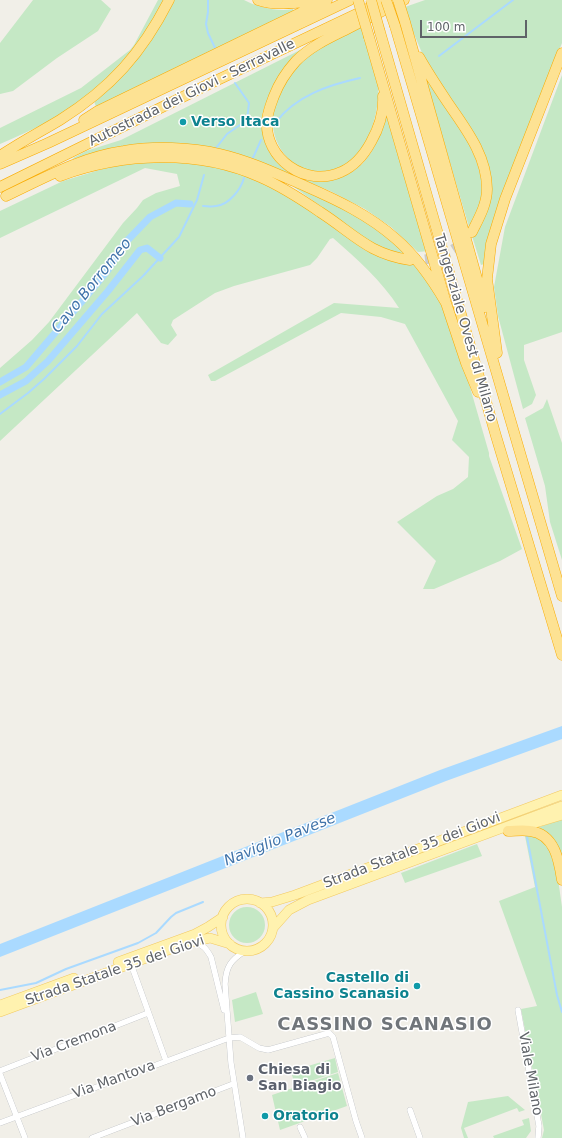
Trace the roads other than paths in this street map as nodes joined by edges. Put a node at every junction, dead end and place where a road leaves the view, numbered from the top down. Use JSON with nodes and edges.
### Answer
{"nodes":[{"id":1,"x":169,"y":0,"type":"edge"},
{"id":2,"x":258,"y":0,"type":"edge"},
{"id":3,"x":326,"y":0,"type":"edge"},
{"id":4,"x":350,"y":0,"type":"edge"},
{"id":5,"x":358,"y":0,"type":"edge"},
{"id":6,"x":371,"y":0,"type":"edge"},
{"id":7,"x":386,"y":0,"type":"edge"},
{"id":8,"x":398,"y":0,"type":"edge"},
{"id":9,"x":404,"y":0,"type":"edge"},
{"id":10,"x":412,"y":48,"type":"junction"},
{"id":11,"x":562,"y":53,"type":"edge"},
{"id":12,"x":382,"y":82,"type":"junction"},
{"id":13,"x":48,"y":144,"type":"junction"},
{"id":14,"x":0,"y":156,"type":"edge"},
{"id":15,"x":0,"y":164,"type":"edge"},
{"id":16,"x":2,"y":194,"type":"edge"},
{"id":17,"x":472,"y":232,"type":"tunnel mouth"},
{"id":18,"x":410,"y":260,"type":"tunnel mouth"},
{"id":19,"x":446,"y":303,"type":"junction"},
{"id":20,"x":494,"y":339,"type":"junction"},
{"id":21,"x":504,"y":397,"type":"junction"},
{"id":22,"x":496,"y":436,"type":"junction"},
{"id":23,"x":562,"y":596,"type":"edge"},
{"id":24,"x":562,"y":655,"type":"edge"},
{"id":25,"x":562,"y":795,"type":"edge"},
{"id":26,"x":562,"y":806,"type":"edge"},
{"id":27,"x":562,"y":815,"type":"edge"},
{"id":28,"x":508,"y":831,"type":"junction"},
{"id":29,"x":420,"y":858,"type":"junction"},
{"id":30,"x":562,"y":880,"type":"edge"},
{"id":31,"x":260,"y":903,"type":"junction"},
{"id":32,"x":223,"y":917,"type":"junction"},
{"id":33,"x":273,"y":928,"type":"junction"},
{"id":34,"x":188,"y":943,"type":"junction"},
{"id":35,"x":230,"y":944,"type":"junction"},
{"id":36,"x":245,"y":951,"type":"junction"},
{"id":37,"x":131,"y":964,"type":"junction"},
{"id":38,"x":0,"y":1004,"type":"edge"},
{"id":39,"x":518,"y":1010,"type":"dead end"},
{"id":40,"x":0,"y":1012,"type":"edge"},
{"id":41,"x":148,"y":1013,"type":"junction"},
{"id":42,"x":227,"y":1022,"type":"junction"},
{"id":43,"x":229,"y":1038,"type":"junction"},
{"id":44,"x":166,"y":1061,"type":"junction"},
{"id":45,"x":0,"y":1072,"type":"edge"},
{"id":46,"x":234,"y":1084,"type":"junction"},
{"id":47,"x":410,"y":1110,"type":"dead end"},
{"id":48,"x":17,"y":1116,"type":"junction"},
{"id":49,"x":0,"y":1123,"type":"edge"},
{"id":50,"x":300,"y":1127,"type":"dead end"},
{"id":51,"x":241,"y":1137,"type":"edge"},
{"id":52,"x":25,"y":1138,"type":"edge"},
{"id":53,"x":92,"y":1138,"type":"edge"},
{"id":54,"x":305,"y":1138,"type":"edge"},
{"id":55,"x":362,"y":1138,"type":"edge"},
{"id":56,"x":420,"y":1138,"type":"edge"},
{"id":57,"x":538,"y":1138,"type":"edge"}],
"edges":[{"from":1,"to":14,"type":"highway"},
{"from":2,"to":3,"type":"highway"},
{"from":3,"to":13,"type":"highway"},
{"from":4,"to":13,"type":"highway","name":"Autostrada dei Giovi - Serravalle"},
{"from":5,"to":12,"type":"highway","bridge":true},
{"from":6,"to":22,"type":"highway","name":"Tangenziale Ovest di Milano","bridge":true},
{"from":7,"to":16,"type":"highway","name":"Autostrada dei Giovi - Serravalle"},
{"from":7,"to":21,"type":"highway","name":"Tangenziale Ovest di Milano","bridge":true},
{"from":8,"to":10,"type":"highway","bridge":true},
{"from":9,"to":12,"type":"highway"},
{"from":10,"to":17,"type":"highway"},
{"from":10,"to":20,"type":"highway"},
{"from":11,"to":20,"type":"highway"},
{"from":12,"to":19,"type":"highway"},
{"from":13,"to":15,"type":"highway","name":"Autostrada dei Giovi - Serravalle"},
{"from":16,"to":18,"type":"highway"},
{"from":16,"to":19,"type":"highway"},
{"from":19,"to":22,"type":"highway"},
{"from":20,"to":21,"type":"highway"},
{"from":21,"to":23,"type":"highway","name":"Tangenziale Ovest di Milano"},
{"from":22,"to":24,"type":"highway","name":"Tangenziale Ovest di Milano"},
{"from":25,"to":31,"type":"main road","name":"Strada Statale 35 dei Giovi"},
{"from":26,"to":29,"type":"main road","name":"Strada Statale 35 dei Giovi"},
{"from":27,"to":28,"type":"main road"},
{"from":28,"to":29,"type":"main road"},
{"from":28,"to":30,"type":"highway"},
{"from":29,"to":33,"type":"main road","name":"Strada Statale 35 dei Giovi"},
{"from":31,"to":32,"type":"main road"},
{"from":31,"to":33,"type":"main road"},
{"from":32,"to":35,"type":"main road"},
{"from":32,"to":38,"type":"main road","name":"Strada Statale 35 dei Giovi"},
{"from":33,"to":36,"type":"main road"},
{"from":34,"to":35,"type":"main road","name":"Strada Statale 35 dei Giovi"},
{"from":34,"to":37,"type":"main road","name":"Strada Statale 35 dei Giovi"},
{"from":34,"to":42,"type":"street"},
{"from":35,"to":36,"type":"main road"},
{"from":36,"to":42,"type":"street"},
{"from":37,"to":40,"type":"main road","name":"Strada Statale 35 dei Giovi"},
{"from":37,"to":41,"type":"street"},
{"from":39,"to":57,"type":"street","name":"Viale Milano"},
{"from":41,"to":44,"type":"street"},
{"from":41,"to":45,"type":"street","name":"Via Cremona"},
{"from":42,"to":43,"type":"street"},
{"from":43,"to":44,"type":"street","name":"Via Mantova"},
{"from":43,"to":46,"type":"street"},
{"from":43,"to":55,"type":"street"},
{"from":44,"to":48,"type":"street","name":"Via Mantova"},
{"from":45,"to":48,"type":"street"},
{"from":46,"to":51,"type":"street"},
{"from":46,"to":53,"type":"street","name":"Via Bergamo"},
{"from":47,"to":56,"type":"street"},
{"from":48,"to":49,"type":"street","name":"Via Mantova"},
{"from":48,"to":52,"type":"street"},
{"from":50,"to":54,"type":"street"}]}
